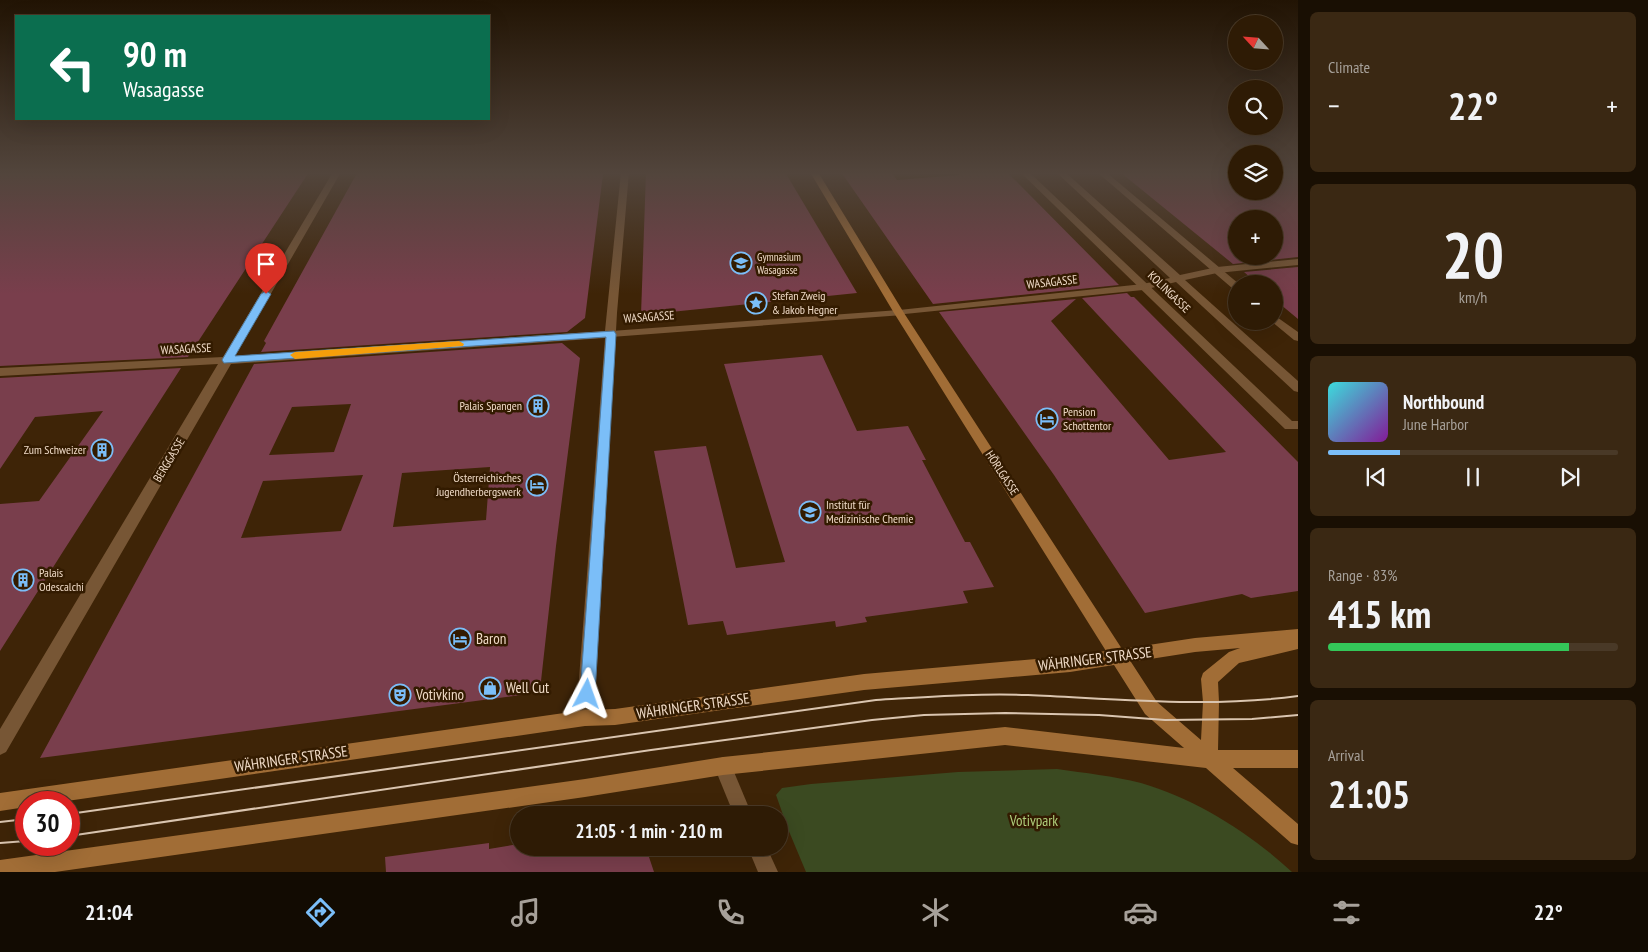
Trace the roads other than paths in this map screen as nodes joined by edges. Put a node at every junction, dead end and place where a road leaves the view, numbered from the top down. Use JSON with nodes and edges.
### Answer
{"nodes":[{"id":1,"x":313,"y":213,"type":"edge"},
{"id":2,"x":621,"y":213,"type":"edge"},
{"id":3,"x":839,"y":213,"type":"edge"},
{"id":4,"x":1066,"y":213,"type":"edge"},
{"id":5,"x":1105,"y":213,"type":"edge"},
{"id":6,"x":1149,"y":213,"type":"edge"},
{"id":7,"x":1298,"y":262,"type":"edge"},
{"id":8,"x":1217,"y":270,"type":"junction"},
{"id":9,"x":1178,"y":279,"type":"junction"},
{"id":10,"x":1228,"y":279,"type":"edge"},
{"id":11,"x":1143,"y":287,"type":"junction"},
{"id":12,"x":899,"y":313,"type":"junction"},
{"id":13,"x":1283,"y":326,"type":"edge"},
{"id":14,"x":611,"y":334,"type":"junction"},
{"id":15,"x":1298,"y":338,"type":"edge"},
{"id":16,"x":228,"y":360,"type":"junction"},
{"id":17,"x":0,"y":372,"type":"edge"},
{"id":18,"x":1298,"y":388,"type":"edge"},
{"id":19,"x":1298,"y":425,"type":"edge"},
{"id":20,"x":1298,"y":636,"type":"edge"},
{"id":21,"x":1298,"y":642,"type":"edge"},
{"id":22,"x":1120,"y":658,"type":"junction"},
{"id":23,"x":586,"y":718,"type":"junction"},
{"id":24,"x":0,"y":746,"type":"edge"},
{"id":25,"x":1209,"y":759,"type":"junction"},
{"id":26,"x":1298,"y":759,"type":"edge"},
{"id":27,"x":723,"y":766,"type":"junction"},
{"id":28,"x":0,"y":802,"type":"edge"},
{"id":29,"x":739,"y":806,"type":"edge"},
{"id":30,"x":1298,"y":836,"type":"edge"},
{"id":31,"x":761,"y":856,"type":"edge"},
{"id":32,"x":0,"y":870,"type":"edge"},
{"id":33,"x":768,"y":872,"type":"edge"}],
"edges":[{"from":1,"to":16,"type":"street","name":"BERGGASSE"},
{"from":2,"to":14,"type":"street"},
{"from":3,"to":12,"type":"main road","name":"HÖRLGASSE"},
{"from":4,"to":11,"type":"street","name":"KOLINGASSE"},
{"from":5,"to":9,"type":"street","name":"KOLINGASSE"},
{"from":6,"to":8,"type":"street"},
{"from":7,"to":8,"type":"street","name":"WASAGASSE"},
{"from":8,"to":9,"type":"street","name":"WASAGASSE"},
{"from":8,"to":10,"type":"street"},
{"from":9,"to":11,"type":"street","name":"WASAGASSE"},
{"from":9,"to":18,"type":"street","name":"KOLINGASSE"},
{"from":11,"to":12,"type":"street","name":"WASAGASSE"},
{"from":11,"to":19,"type":"street","name":"KOLINGASSE"},
{"from":12,"to":14,"type":"street","name":"WASAGASSE"},
{"from":12,"to":22,"type":"main road","name":"HÖRLGASSE"},
{"from":13,"to":15,"type":"street"},
{"from":14,"to":16,"type":"street","name":"WASAGASSE"},
{"from":14,"to":23,"type":"street"},
{"from":16,"to":17,"type":"street","name":"WASAGASSE"},
{"from":16,"to":24,"type":"street","name":"BERGGASSE"},
{"from":20,"to":22,"type":"main road","name":"WÄHRINGER STRASSE"},
{"from":21,"to":25,"type":"main road"},
{"from":22,"to":23,"type":"main road","name":"WÄHRINGER STRASSE"},
{"from":22,"to":25,"type":"main road","name":"HÖRLGASSE"},
{"from":23,"to":28,"type":"main road","name":"WÄHRINGER STRASSE"},
{"from":25,"to":26,"type":"main road"},
{"from":25,"to":27,"type":"main road"},
{"from":25,"to":30,"type":"main road","name":"HÖRLGASSE"},
{"from":27,"to":29,"type":"street"},
{"from":27,"to":32,"type":"main road"},
{"from":31,"to":33,"type":"street"}]}
